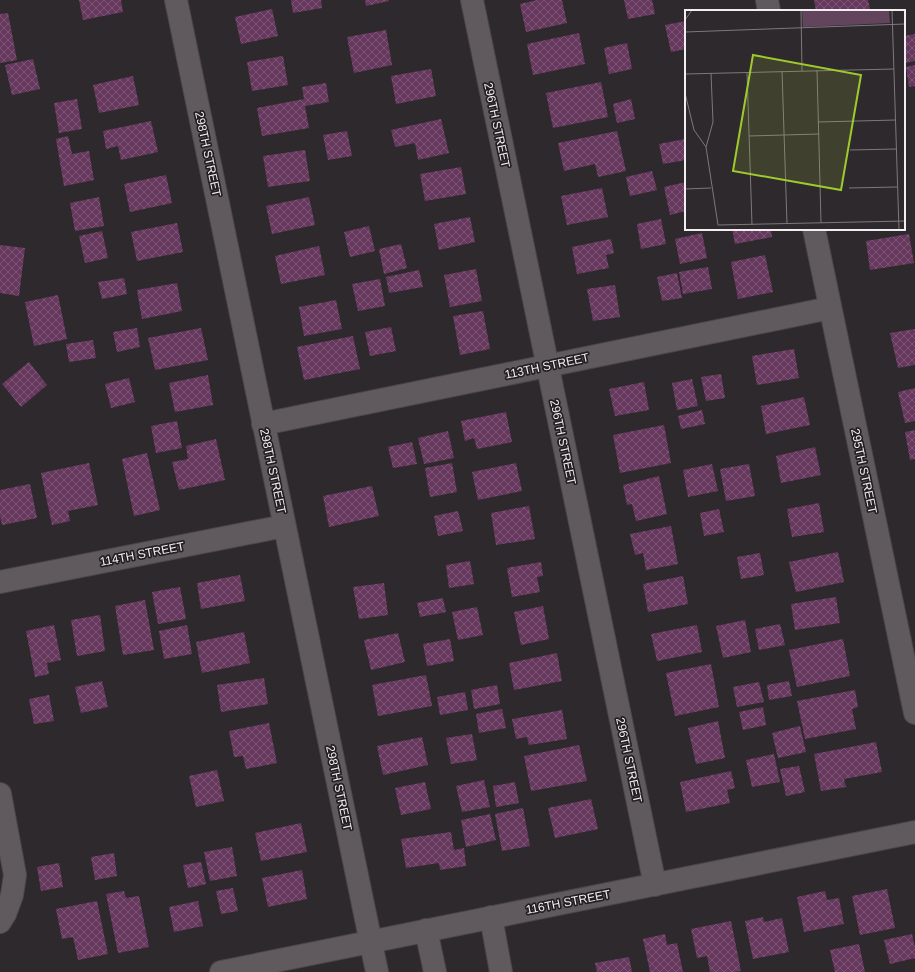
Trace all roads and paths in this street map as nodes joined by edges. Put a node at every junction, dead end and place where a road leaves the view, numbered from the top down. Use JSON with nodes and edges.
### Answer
{"nodes":[{"id":1,"x":176,"y":0,"type":"edge"},
{"id":2,"x":472,"y":0,"type":"edge"},
{"id":3,"x":767,"y":0,"type":"edge"},
{"id":4,"x":769,"y":10,"type":"edge"},
{"id":5,"x":814,"y":230,"type":"edge"},
{"id":6,"x":830,"y":308,"type":"junction"},
{"id":7,"x":547,"y":366,"type":"junction"},
{"id":8,"x":263,"y":424,"type":"junction"},
{"id":9,"x":284,"y":526,"type":"junction"},
{"id":10,"x":0,"y":582,"type":"edge"},
{"id":11,"x":915,"y":713,"type":"edge"},
{"id":12,"x":0,"y":794,"type":"edge"},
{"id":13,"x":915,"y":832,"type":"edge"},
{"id":14,"x":655,"y":885,"type":"junction"},
{"id":15,"x":491,"y":917,"type":"junction"},
{"id":16,"x":0,"y":922,"type":"edge"},
{"id":17,"x":426,"y":930,"type":"junction"},
{"id":18,"x":371,"y":942,"type":"junction"},
{"id":19,"x":221,"y":972,"type":"edge"},
{"id":20,"x":378,"y":972,"type":"edge"},
{"id":21,"x":435,"y":972,"type":"edge"},
{"id":22,"x":501,"y":972,"type":"edge"}],
"edges":[{"from":1,"to":8,"type":"street","name":"298TH STREET"},
{"from":2,"to":7,"type":"street","name":"296TH STREET"},
{"from":3,"to":4,"type":"street"},
{"from":5,"to":6,"type":"street","name":"295TH STREET"},
{"from":6,"to":7,"type":"street","name":"113TH STREET"},
{"from":6,"to":11,"type":"street","name":"295TH STREET"},
{"from":7,"to":8,"type":"street","name":"113TH STREET"},
{"from":7,"to":14,"type":"street","name":"296TH STREET"},
{"from":8,"to":9,"type":"street","name":"298TH STREET"},
{"from":9,"to":10,"type":"street","name":"114TH STREET"},
{"from":9,"to":18,"type":"street","name":"298TH STREET"},
{"from":12,"to":16,"type":"street"},
{"from":13,"to":14,"type":"street","name":"116TH STREET"},
{"from":14,"to":15,"type":"street","name":"116TH STREET"},
{"from":15,"to":17,"type":"street","name":"116TH STREET"},
{"from":15,"to":22,"type":"street"},
{"from":17,"to":18,"type":"street","name":"116TH STREET"},
{"from":17,"to":21,"type":"street"},
{"from":18,"to":19,"type":"street","name":"116TH STREET"},
{"from":18,"to":20,"type":"street","name":"298TH STREET"}]}
